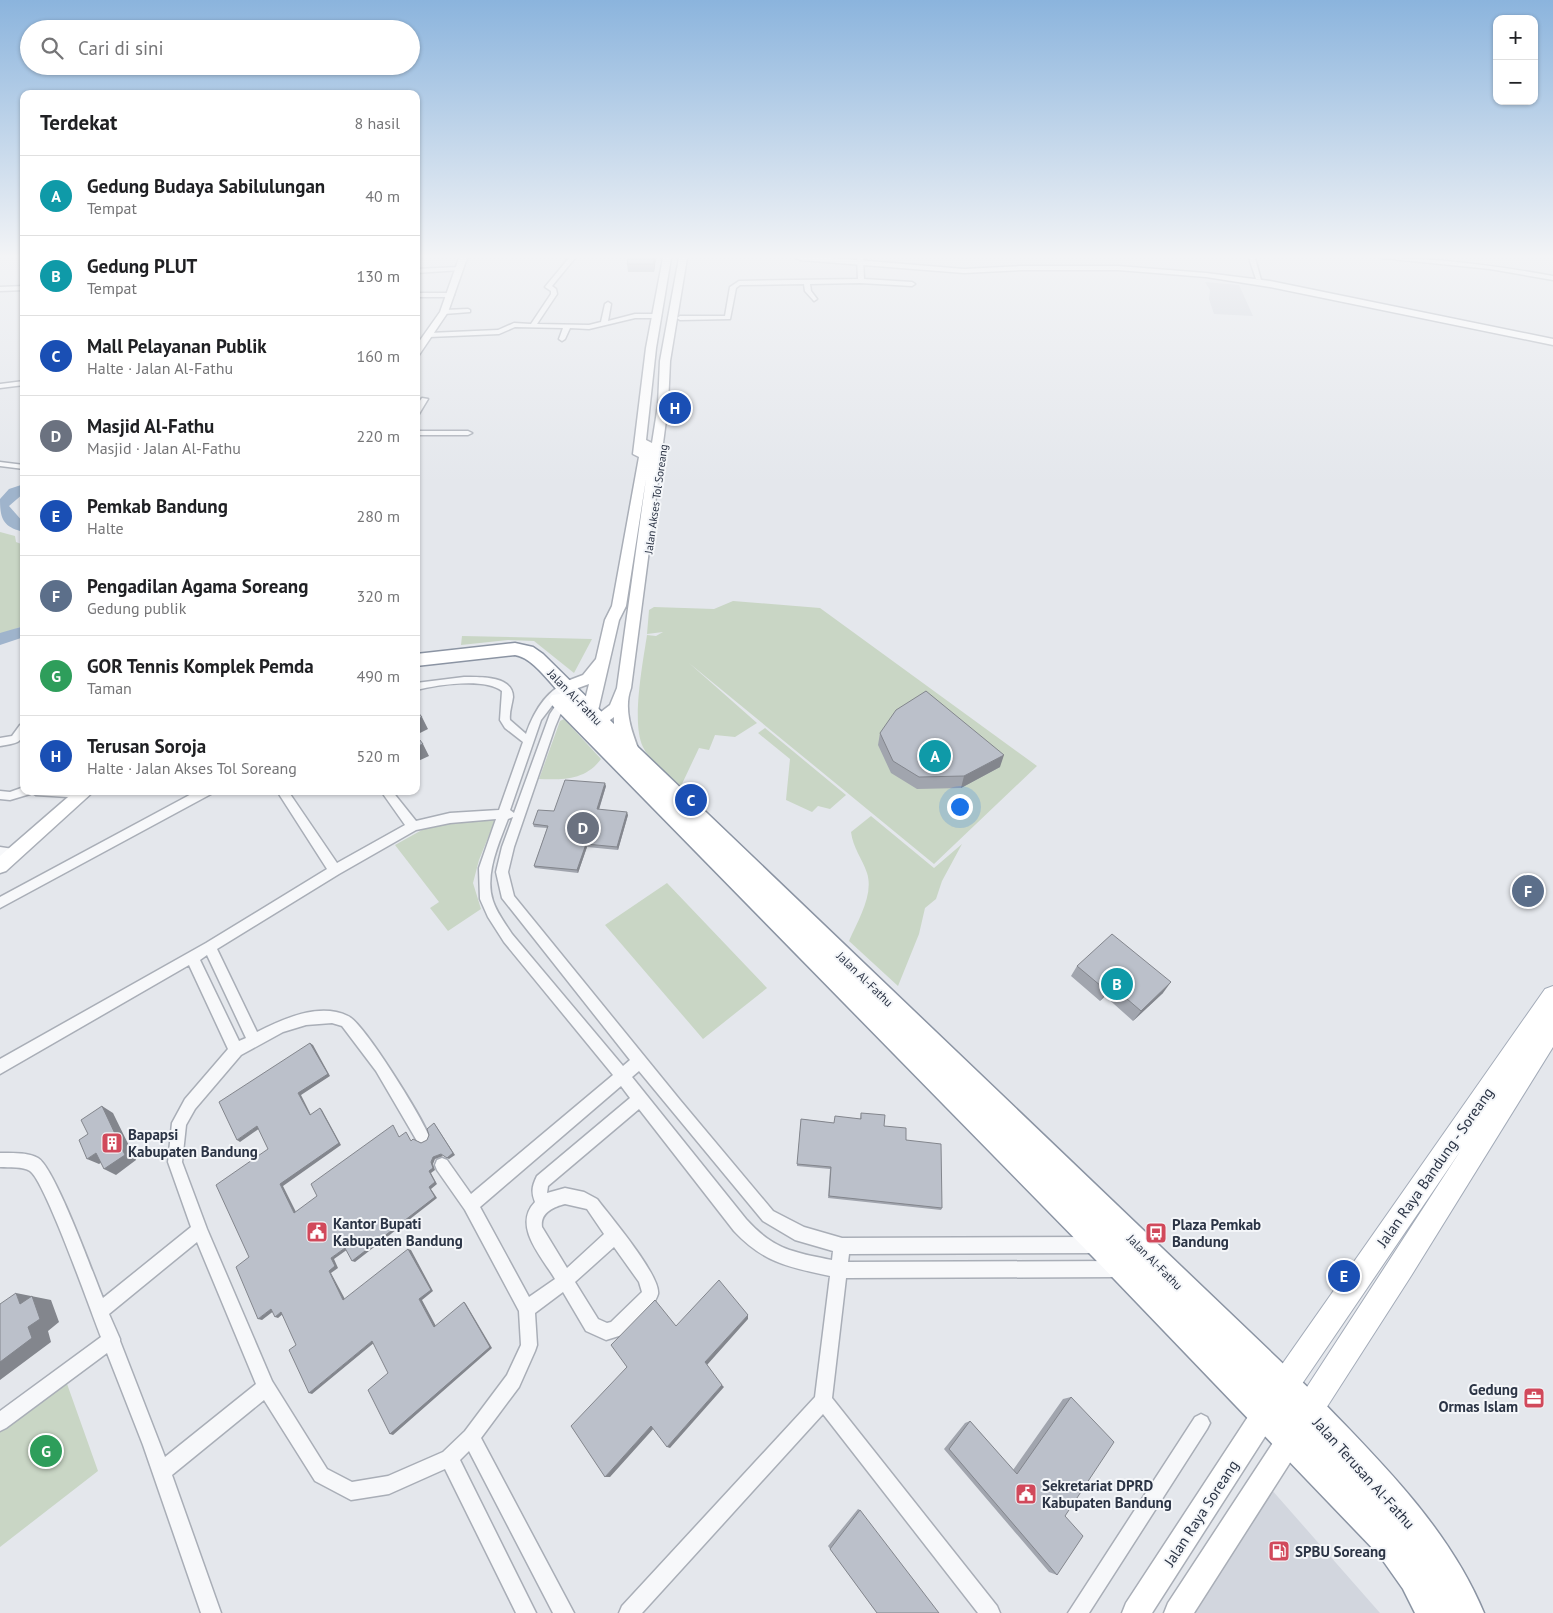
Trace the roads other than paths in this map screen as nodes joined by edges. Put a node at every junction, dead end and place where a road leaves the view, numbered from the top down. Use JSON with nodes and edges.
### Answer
{"nodes":[{"id":1,"x":467,"y":333,"type":"edge"},
{"id":2,"x":565,"y":333,"type":"edge"},
{"id":3,"x":656,"y":333,"type":"edge"},
{"id":4,"x":657,"y":333,"type":"edge"},
{"id":5,"x":672,"y":333,"type":"edge"},
{"id":6,"x":676,"y":333,"type":"edge"},
{"id":7,"x":1516,"y":333,"type":"edge"},
{"id":8,"x":429,"y":335,"type":"joint"},
{"id":9,"x":562,"y":339,"type":"dead end"},
{"id":10,"x":1553,"y":341,"type":"edge"},
{"id":11,"x":420,"y":347,"type":"edge"},
{"id":12,"x":654,"y":348,"type":"junction"},
{"id":13,"x":667,"y":364,"type":"junction"},
{"id":14,"x":20,"y":384,"type":"edge"},
{"id":15,"x":0,"y":386,"type":"edge"},
{"id":16,"x":424,"y":399,"type":"dead end"},
{"id":17,"x":420,"y":406,"type":"edge"},
{"id":18,"x":420,"y":433,"type":"edge"},
{"id":19,"x":468,"y":433,"type":"dead end"},
{"id":20,"x":652,"y":448,"type":"junction"},
{"id":21,"x":0,"y":464,"type":"edge"},
{"id":22,"x":20,"y":467,"type":"edge"},
{"id":23,"x":612,"y":620,"type":"junction"},
{"id":24,"x":633,"y":620,"type":"junction"},
{"id":25,"x":606,"y":653,"type":"junction"},
{"id":26,"x":420,"y":660,"type":"edge"},
{"id":27,"x":420,"y":668,"type":"edge"},
{"id":28,"x":420,"y":686,"type":"edge"},
{"id":29,"x":564,"y":695,"type":"junction"},
{"id":30,"x":622,"y":697,"type":"junction"},
{"id":31,"x":592,"y":721,"type":"junction"},
{"id":32,"x":20,"y":732,"type":"edge"},
{"id":33,"x":528,"y":741,"type":"junction"},
{"id":34,"x":0,"y":742,"type":"edge"},
{"id":35,"x":632,"y":754,"type":"junction"},
{"id":36,"x":20,"y":793,"type":"edge"},
{"id":37,"x":0,"y":795,"type":"edge"},
{"id":38,"x":81,"y":795,"type":"edge"},
{"id":39,"x":200,"y":795,"type":"edge"},
{"id":40,"x":285,"y":795,"type":"edge"},
{"id":41,"x":389,"y":795,"type":"edge"},
{"id":42,"x":503,"y":814,"type":"junction"},
{"id":43,"x":518,"y":814,"type":"junction"},
{"id":44,"x":413,"y":826,"type":"junction"},
{"id":45,"x":8,"y":853,"type":"edge"},
{"id":46,"x":722,"y":853,"type":"junction"},
{"id":47,"x":0,"y":866,"type":"edge"},
{"id":48,"x":335,"y":870,"type":"junction"},
{"id":49,"x":0,"y":902,"type":"edge"},
{"id":50,"x":210,"y":947,"type":"junction"},
{"id":51,"x":192,"y":957,"type":"junction"},
{"id":52,"x":1553,"y":996,"type":"edge"},
{"id":53,"x":1553,"y":1026,"type":"edge"},
{"id":54,"x":253,"y":1039,"type":"junction"},
{"id":55,"x":236,"y":1050,"type":"junction"},
{"id":56,"x":639,"y":1062,"type":"junction"},
{"id":57,"x":0,"y":1067,"type":"edge"},
{"id":58,"x":622,"y":1076,"type":"junction"},
{"id":59,"x":640,"y":1099,"type":"junction"},
{"id":60,"x":422,"y":1136,"type":"dead end"},
{"id":61,"x":0,"y":1160,"type":"edge"},
{"id":62,"x":442,"y":1165,"type":"dead end"},
{"id":63,"x":545,"y":1204,"type":"junction"},
{"id":64,"x":470,"y":1206,"type":"junction"},
{"id":65,"x":200,"y":1230,"type":"junction"},
{"id":66,"x":615,"y":1235,"type":"junction"},
{"id":67,"x":842,"y":1246,"type":"junction"},
{"id":68,"x":1124,"y":1249,"type":"junction"},
{"id":69,"x":840,"y":1270,"type":"junction"},
{"id":70,"x":565,"y":1281,"type":"junction"},
{"id":71,"x":527,"y":1309,"type":"junction"},
{"id":72,"x":100,"y":1311,"type":"junction"},
{"id":73,"x":112,"y":1339,"type":"junction"},
{"id":74,"x":266,"y":1387,"type":"junction"},
{"id":75,"x":1274,"y":1400,"type":"junction"},
{"id":76,"x":823,"y":1401,"type":"junction"},
{"id":77,"x":0,"y":1422,"type":"edge"},
{"id":78,"x":1201,"y":1423,"type":"dead end"},
{"id":79,"x":1299,"y":1424,"type":"junction"},
{"id":80,"x":471,"y":1436,"type":"junction"},
{"id":81,"x":449,"y":1458,"type":"junction"},
{"id":82,"x":162,"y":1471,"type":"junction"},
{"id":83,"x":211,"y":1613,"type":"edge"},
{"id":84,"x":526,"y":1613,"type":"edge"},
{"id":85,"x":564,"y":1613,"type":"edge"},
{"id":86,"x":629,"y":1613,"type":"edge"},
{"id":87,"x":990,"y":1613,"type":"edge"},
{"id":88,"x":1078,"y":1613,"type":"edge"},
{"id":89,"x":1136,"y":1613,"type":"edge"},
{"id":90,"x":1178,"y":1613,"type":"edge"},
{"id":91,"x":1434,"y":1613,"type":"edge"},
{"id":92,"x":1465,"y":1613,"type":"edge"}],
"edges":[{"from":1,"to":8,"type":"street"},
{"from":2,"to":9,"type":"street"},
{"from":3,"to":12,"type":"main road","name":"Jalan Akses Tol Soreang"},
{"from":4,"to":12,"type":"main road","name":"Jalan Akses Tol Soreang"},
{"from":5,"to":13,"type":"main road","name":"Jalan Akses Tol Soreang"},
{"from":6,"to":13,"type":"main road","name":"Jalan Akses Tol Soreang"},
{"from":7,"to":10,"type":"main road"},
{"from":8,"to":11,"type":"main road"},
{"from":12,"to":20,"type":"main road","name":"Jalan Akses Tol Soreang"},
{"from":12,"to":23,"type":"main road","name":"Jalan Akses Tol Soreang"},
{"from":13,"to":20,"type":"main road","name":"Jalan Akses Tol Soreang"},
{"from":13,"to":24,"type":"main road","name":"Jalan Akses Tol Soreang"},
{"from":14,"to":15,"type":"street"},
{"from":16,"to":17,"type":"street"},
{"from":18,"to":19,"type":"street"},
{"from":20,"to":23,"type":"main road","name":"Jalan Akses Tol Soreang"},
{"from":20,"to":24,"type":"main road","name":"Jalan Akses Tol Soreang"},
{"from":21,"to":22,"type":"street"},
{"from":23,"to":25,"type":"main road","name":"Jalan Akses Tol Soreang"},
{"from":24,"to":30,"type":"main road","name":"Jalan Akses Tol Soreang"},
{"from":25,"to":29,"type":"main road"},
{"from":25,"to":31,"type":"main road","name":"Jalan Akses Tol Soreang"},
{"from":26,"to":29,"type":"highway","name":"Jalan Al-Fathu"},
{"from":27,"to":29,"type":"highway","name":"Jalan Al-Fathu"},
{"from":28,"to":33,"type":"street"},
{"from":29,"to":31,"type":"highway","name":"Jalan Al-Fathu"},
{"from":29,"to":33,"type":"street"},
{"from":29,"to":43,"type":"street"},
{"from":30,"to":31,"type":"main road"},
{"from":30,"to":35,"type":"main road","name":"Jalan Akses Tol Soreang"},
{"from":31,"to":35,"type":"highway","name":"Jalan Al-Fathu"},
{"from":31,"to":46,"type":"highway","name":"Jalan Al-Fathu"},
{"from":32,"to":34,"type":"street"},
{"from":33,"to":42,"type":"street"},
{"from":35,"to":46,"type":"highway","name":"Jalan Al-Fathu"},
{"from":36,"to":37,"type":"street"},
{"from":38,"to":45,"type":"main road"},
{"from":39,"to":49,"type":"street"},
{"from":40,"to":48,"type":"street"},
{"from":41,"to":44,"type":"street"},
{"from":42,"to":43,"type":"street"},
{"from":42,"to":44,"type":"street"},
{"from":42,"to":58,"type":"street"},
{"from":43,"to":56,"type":"street"},
{"from":44,"to":48,"type":"street"},
{"from":45,"to":47,"type":"main road"},
{"from":46,"to":68,"type":"highway","name":"Jalan Al-Fathu"},
{"from":48,"to":50,"type":"street"},
{"from":50,"to":51,"type":"street"},
{"from":50,"to":54,"type":"street"},
{"from":51,"to":55,"type":"street"},
{"from":51,"to":57,"type":"street"},
{"from":52,"to":75,"type":"main road","name":"Jalan Raya Bandung - Soreang"},
{"from":53,"to":79,"type":"main road","name":"Jalan Raya Bandung - Soreang"},
{"from":54,"to":55,"type":"street"},
{"from":54,"to":60,"type":"street"},
{"from":55,"to":65,"type":"street"},
{"from":56,"to":58,"type":"street"},
{"from":56,"to":67,"type":"street"},
{"from":58,"to":59,"type":"street"},
{"from":58,"to":64,"type":"street"},
{"from":59,"to":63,"type":"street"},
{"from":59,"to":69,"type":"street"},
{"from":61,"to":72,"type":"street"},
{"from":62,"to":64,"type":"street"},
{"from":63,"to":66,"type":"street"},
{"from":63,"to":70,"type":"street"},
{"from":64,"to":71,"type":"street"},
{"from":65,"to":72,"type":"street"},
{"from":65,"to":74,"type":"street"},
{"from":66,"to":70,"type":"street"},
{"from":66,"to":70,"type":"street"},
{"from":67,"to":68,"type":"street"},
{"from":67,"to":69,"type":"street"},
{"from":68,"to":69,"type":"street"},
{"from":68,"to":75,"type":"highway","name":"Jalan Al-Fathu"},
{"from":69,"to":76,"type":"street"},
{"from":70,"to":71,"type":"street"},
{"from":71,"to":80,"type":"street"},
{"from":72,"to":73,"type":"street"},
{"from":73,"to":77,"type":"street"},
{"from":73,"to":82,"type":"street"},
{"from":74,"to":81,"type":"street"},
{"from":74,"to":82,"type":"street"},
{"from":75,"to":79,"type":"highway","name":"Jalan Al-Fathu"},
{"from":75,"to":89,"type":"main road","name":"Jalan Raya Soreang"},
{"from":76,"to":86,"type":"street"},
{"from":76,"to":87,"type":"street"},
{"from":78,"to":88,"type":"street"},
{"from":79,"to":90,"type":"main road"},
{"from":79,"to":91,"type":"highway","name":"Jalan Terusan Al-Fathu"},
{"from":79,"to":92,"type":"highway","name":"Jalan Terusan Al-Fathu"},
{"from":80,"to":81,"type":"street"},
{"from":80,"to":85,"type":"street"},
{"from":81,"to":84,"type":"street"},
{"from":82,"to":83,"type":"street"}]}
